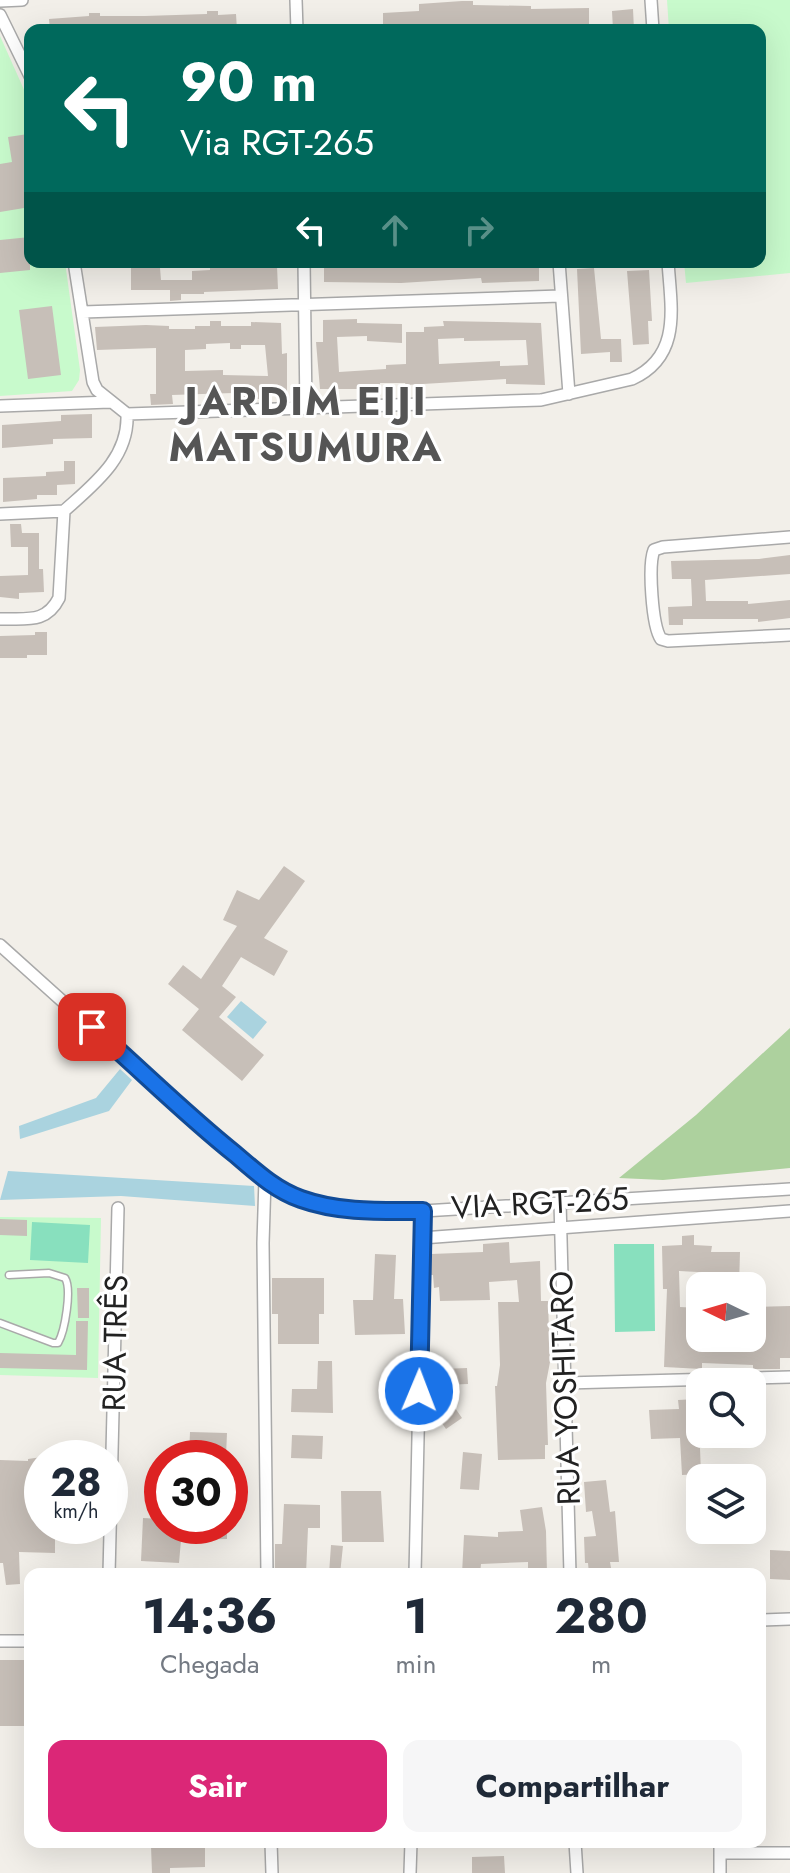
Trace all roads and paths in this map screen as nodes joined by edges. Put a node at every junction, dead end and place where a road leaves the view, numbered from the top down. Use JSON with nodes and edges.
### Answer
{"nodes":[{"id":1,"x":22,"y":0,"type":"edge"},
{"id":2,"x":296,"y":0,"type":"edge"},
{"id":3,"x":651,"y":0,"type":"edge"},
{"id":4,"x":0,"y":1,"type":"edge"},
{"id":5,"x":0,"y":15,"type":"edge"},
{"id":6,"x":297,"y":24,"type":"edge"},
{"id":7,"x":653,"y":24,"type":"edge"},
{"id":8,"x":24,"y":64,"type":"edge"},
{"id":9,"x":75,"y":268,"type":"edge"},
{"id":10,"x":304,"y":268,"type":"edge"},
{"id":11,"x":559,"y":268,"type":"edge"},
{"id":12,"x":668,"y":268,"type":"edge"},
{"id":13,"x":560,"y":296,"type":"junction"},
{"id":14,"x":304,"y":303,"type":"junction"},
{"id":15,"x":83,"y":312,"type":"junction"},
{"id":16,"x":569,"y":394,"type":"junction"},
{"id":17,"x":110,"y":402,"type":"junction"},
{"id":18,"x":0,"y":406,"type":"edge"},
{"id":19,"x":306,"y":409,"type":"junction"},
{"id":20,"x":127,"y":414,"type":"junction"},
{"id":21,"x":64,"y":511,"type":"junction"},
{"id":22,"x":0,"y":514,"type":"edge"},
{"id":23,"x":790,"y":537,"type":"edge"},
{"id":24,"x":0,"y":619,"type":"edge"},
{"id":25,"x":790,"y":635,"type":"edge"},
{"id":26,"x":0,"y":945,"type":"edge"},
{"id":27,"x":265,"y":1179,"type":"junction"},
{"id":28,"x":790,"y":1189,"type":"edge"},
{"id":29,"x":560,"y":1202,"type":"junction"},
{"id":30,"x":118,"y":1208,"type":"dead end"},
{"id":31,"x":423,"y":1211,"type":"junction"},
{"id":32,"x":790,"y":1211,"type":"edge"},
{"id":33,"x":560,"y":1229,"type":"junction"},
{"id":34,"x":422,"y":1238,"type":"junction"},
{"id":35,"x":9,"y":1275,"type":"dead end"},
{"id":36,"x":0,"y":1323,"type":"edge"},
{"id":37,"x":790,"y":1377,"type":"edge"},
{"id":38,"x":566,"y":1383,"type":"junction"},
{"id":39,"x":109,"y":1568,"type":"edge"},
{"id":40,"x":267,"y":1568,"type":"edge"},
{"id":41,"x":415,"y":1568,"type":"edge"},
{"id":42,"x":570,"y":1568,"type":"edge"},
{"id":43,"x":790,"y":1619,"type":"edge"},
{"id":44,"x":766,"y":1620,"type":"edge"},
{"id":45,"x":0,"y":1641,"type":"edge"},
{"id":46,"x":24,"y":1641,"type":"edge"},
{"id":47,"x":271,"y":1848,"type":"edge"},
{"id":48,"x":411,"y":1848,"type":"edge"},
{"id":49,"x":575,"y":1848,"type":"edge"},
{"id":50,"x":720,"y":1848,"type":"edge"},
{"id":51,"x":732,"y":1848,"type":"edge"},
{"id":52,"x":790,"y":1853,"type":"edge"},
{"id":53,"x":272,"y":1873,"type":"edge"},
{"id":54,"x":410,"y":1873,"type":"edge"},
{"id":55,"x":577,"y":1873,"type":"edge"},
{"id":56,"x":720,"y":1873,"type":"edge"}],
"edges":[{"from":1,"to":4,"type":"street"},
{"from":2,"to":6,"type":"street"},
{"from":3,"to":7,"type":"street"},
{"from":5,"to":8,"type":"street"},
{"from":9,"to":15,"type":"street"},
{"from":10,"to":14,"type":"street"},
{"from":11,"to":13,"type":"street"},
{"from":12,"to":16,"type":"street"},
{"from":13,"to":14,"type":"street"},
{"from":13,"to":16,"type":"street"},
{"from":14,"to":15,"type":"street"},
{"from":14,"to":19,"type":"street"},
{"from":15,"to":17,"type":"street"},
{"from":16,"to":19,"type":"street"},
{"from":17,"to":18,"type":"street"},
{"from":17,"to":20,"type":"street"},
{"from":19,"to":20,"type":"street"},
{"from":20,"to":21,"type":"street"},
{"from":21,"to":22,"type":"street"},
{"from":21,"to":24,"type":"street"},
{"from":23,"to":25,"type":"street"},
{"from":26,"to":27,"type":"street","name":"VIA RGT-265"},
{"from":27,"to":31,"type":"street","name":"VIA RGT-265"},
{"from":27,"to":40,"type":"street"},
{"from":28,"to":29,"type":"street","name":"VIA RGT-265"},
{"from":29,"to":31,"type":"street","name":"VIA RGT-265"},
{"from":29,"to":33,"type":"street","name":"RUA YOSHITARO"},
{"from":30,"to":39,"type":"street","name":"RUA TRÊS"},
{"from":31,"to":34,"type":"street"},
{"from":32,"to":33,"type":"street"},
{"from":33,"to":34,"type":"street"},
{"from":33,"to":38,"type":"street","name":"RUA YOSHITARO"},
{"from":34,"to":41,"type":"street"},
{"from":35,"to":36,"type":"lane"},
{"from":37,"to":38,"type":"street"},
{"from":38,"to":42,"type":"street","name":"RUA YOSHITARO"},
{"from":43,"to":44,"type":"street"},
{"from":45,"to":46,"type":"street"},
{"from":47,"to":53,"type":"street"},
{"from":48,"to":54,"type":"street"},
{"from":49,"to":55,"type":"street"},
{"from":50,"to":56,"type":"street"},
{"from":51,"to":52,"type":"street"}]}
